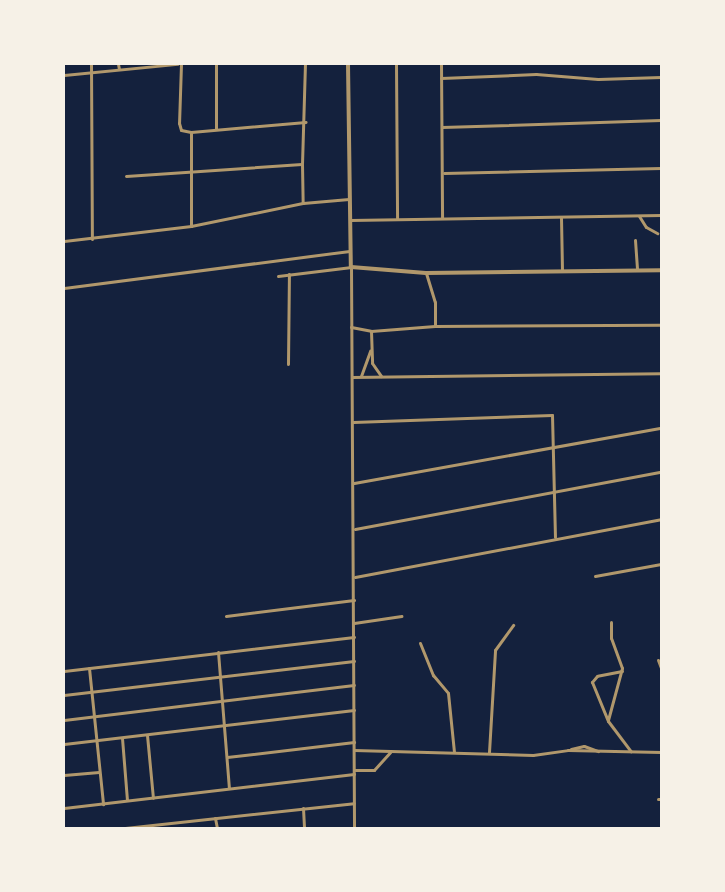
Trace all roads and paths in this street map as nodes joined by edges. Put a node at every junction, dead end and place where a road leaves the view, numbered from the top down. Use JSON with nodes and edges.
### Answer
{"nodes":[{"id":1,"x":91,"y":64,"type":"edge"},
{"id":2,"x":118,"y":64,"type":"edge"},
{"id":3,"x":163,"y":64,"type":"edge"},
{"id":4,"x":177,"y":64,"type":"edge"},
{"id":5,"x":181,"y":64,"type":"edge"},
{"id":6,"x":216,"y":64,"type":"edge"},
{"id":7,"x":305,"y":64,"type":"edge"},
{"id":8,"x":348,"y":64,"type":"edge"},
{"id":9,"x":396,"y":64,"type":"edge"},
{"id":10,"x":441,"y":64,"type":"edge"},
{"id":11,"x":119,"y":70,"type":"junction"},
{"id":12,"x":92,"y":72,"type":"junction"},
{"id":13,"x":64,"y":75,"type":"edge"},
{"id":14,"x":661,"y":77,"type":"edge"},
{"id":15,"x":441,"y":78,"type":"junction"},
{"id":16,"x":661,"y":120,"type":"edge"},
{"id":17,"x":306,"y":122,"type":"junction"},
{"id":18,"x":442,"y":127,"type":"junction"},
{"id":19,"x":216,"y":129,"type":"junction"},
{"id":20,"x":191,"y":132,"type":"junction"},
{"id":21,"x":302,"y":164,"type":"junction"},
{"id":22,"x":661,"y":168,"type":"edge"},
{"id":23,"x":444,"y":173,"type":"junction"},
{"id":24,"x":190,"y":175,"type":"junction"},
{"id":25,"x":126,"y":176,"type":"dead end"},
{"id":26,"x":349,"y":199,"type":"junction"},
{"id":27,"x":302,"y":203,"type":"junction"},
{"id":28,"x":661,"y":215,"type":"edge"},
{"id":29,"x":639,"y":216,"type":"junction"},
{"id":30,"x":442,"y":218,"type":"junction"},
{"id":31,"x":560,"y":218,"type":"junction"},
{"id":32,"x":398,"y":219,"type":"junction"},
{"id":33,"x":349,"y":220,"type":"junction"},
{"id":34,"x":191,"y":226,"type":"junction"},
{"id":35,"x":657,"y":233,"type":"dead end"},
{"id":36,"x":92,"y":239,"type":"junction"},
{"id":37,"x":636,"y":240,"type":"dead end"},
{"id":38,"x":64,"y":241,"type":"edge"},
{"id":39,"x":350,"y":250,"type":"junction"},
{"id":40,"x":351,"y":267,"type":"junction"},
{"id":41,"x":562,"y":270,"type":"junction"},
{"id":42,"x":637,"y":270,"type":"junction"},
{"id":43,"x":661,"y":270,"type":"edge"},
{"id":44,"x":426,"y":273,"type":"junction"},
{"id":45,"x":289,"y":274,"type":"junction"},
{"id":46,"x":278,"y":276,"type":"dead end"},
{"id":47,"x":64,"y":288,"type":"edge"},
{"id":48,"x":661,"y":325,"type":"edge"},
{"id":49,"x":435,"y":326,"type":"junction"},
{"id":50,"x":351,"y":327,"type":"junction"},
{"id":51,"x":371,"y":331,"type":"junction"},
{"id":52,"x":370,"y":349,"type":"junction"},
{"id":53,"x":288,"y":364,"type":"dead end"},
{"id":54,"x":661,"y":373,"type":"edge"},
{"id":55,"x":360,"y":376,"type":"junction"},
{"id":56,"x":382,"y":376,"type":"junction"},
{"id":57,"x":352,"y":377,"type":"junction"},
{"id":58,"x":352,"y":422,"type":"junction"},
{"id":59,"x":661,"y":428,"type":"edge"},
{"id":60,"x":553,"y":447,"type":"junction"},
{"id":61,"x":661,"y":472,"type":"edge"},
{"id":62,"x":354,"y":483,"type":"junction"},
{"id":63,"x":556,"y":492,"type":"junction"},
{"id":64,"x":661,"y":520,"type":"edge"},
{"id":65,"x":355,"y":529,"type":"junction"},
{"id":66,"x":555,"y":537,"type":"junction"},
{"id":67,"x":661,"y":564,"type":"edge"},
{"id":68,"x":595,"y":576,"type":"dead end"},
{"id":69,"x":355,"y":577,"type":"junction"},
{"id":70,"x":354,"y":600,"type":"junction"},
{"id":71,"x":226,"y":616,"type":"dead end"},
{"id":72,"x":402,"y":616,"type":"dead end"},
{"id":73,"x":611,"y":622,"type":"dead end"},
{"id":74,"x":354,"y":623,"type":"junction"},
{"id":75,"x":513,"y":625,"type":"dead end"},
{"id":76,"x":354,"y":636,"type":"junction"},
{"id":77,"x":420,"y":643,"type":"dead end"},
{"id":78,"x":218,"y":652,"type":"junction"},
{"id":79,"x":658,"y":660,"type":"dead end"},
{"id":80,"x":354,"y":661,"type":"junction"},
{"id":81,"x":89,"y":668,"type":"junction"},
{"id":82,"x":661,"y":668,"type":"edge"},
{"id":83,"x":64,"y":671,"type":"edge"},
{"id":84,"x":622,"y":671,"type":"junction"},
{"id":85,"x":221,"y":676,"type":"junction"},
{"id":86,"x":354,"y":685,"type":"junction"},
{"id":87,"x":90,"y":692,"type":"junction"},
{"id":88,"x":64,"y":695,"type":"edge"},
{"id":89,"x":220,"y":701,"type":"junction"},
{"id":90,"x":354,"y":710,"type":"junction"},
{"id":91,"x":93,"y":716,"type":"junction"},
{"id":92,"x":64,"y":720,"type":"edge"},
{"id":93,"x":608,"y":721,"type":"junction"},
{"id":94,"x":224,"y":725,"type":"junction"},
{"id":95,"x":147,"y":735,"type":"junction"},
{"id":96,"x":122,"y":738,"type":"junction"},
{"id":97,"x":95,"y":740,"type":"junction"},
{"id":98,"x":354,"y":742,"type":"junction"},
{"id":99,"x":64,"y":744,"type":"edge"},
{"id":100,"x":354,"y":750,"type":"junction"},
{"id":101,"x":390,"y":752,"type":"junction"},
{"id":102,"x":454,"y":752,"type":"junction"},
{"id":103,"x":489,"y":752,"type":"junction"},
{"id":104,"x":631,"y":752,"type":"junction"},
{"id":105,"x":661,"y":752,"type":"edge"},
{"id":106,"x":228,"y":757,"type":"junction"},
{"id":107,"x":99,"y":772,"type":"junction"},
{"id":108,"x":354,"y":772,"type":"junction"},
{"id":109,"x":64,"y":775,"type":"edge"},
{"id":110,"x":229,"y":788,"type":"junction"},
{"id":111,"x":153,"y":798,"type":"junction"},
{"id":112,"x":127,"y":800,"type":"junction"},
{"id":113,"x":354,"y":803,"type":"junction"},
{"id":114,"x":103,"y":804,"type":"junction"},
{"id":115,"x":64,"y":808,"type":"edge"},
{"id":116,"x":303,"y":808,"type":"junction"},
{"id":117,"x":214,"y":818,"type":"junction"},
{"id":118,"x":126,"y":828,"type":"edge"},
{"id":119,"x":217,"y":828,"type":"edge"},
{"id":120,"x":304,"y":828,"type":"edge"},
{"id":121,"x":354,"y":828,"type":"edge"}],
"edges":[{"from":1,"to":12,"type":"street"},
{"from":2,"to":11,"type":"street"},
{"from":3,"to":4,"type":"street"},
{"from":3,"to":11,"type":"street"},
{"from":5,"to":20,"type":"street"},
{"from":6,"to":19,"type":"street"},
{"from":7,"to":17,"type":"street"},
{"from":8,"to":26,"type":"street"},
{"from":9,"to":32,"type":"street"},
{"from":10,"to":15,"type":"street"},
{"from":11,"to":12,"type":"street"},
{"from":12,"to":13,"type":"street"},
{"from":12,"to":36,"type":"street"},
{"from":14,"to":15,"type":"street"},
{"from":15,"to":18,"type":"street"},
{"from":16,"to":18,"type":"street"},
{"from":17,"to":19,"type":"street"},
{"from":17,"to":21,"type":"street"},
{"from":18,"to":23,"type":"street"},
{"from":19,"to":20,"type":"street"},
{"from":20,"to":24,"type":"street"},
{"from":21,"to":24,"type":"street"},
{"from":21,"to":27,"type":"street"},
{"from":22,"to":23,"type":"street"},
{"from":23,"to":30,"type":"street"},
{"from":24,"to":25,"type":"street"},
{"from":24,"to":34,"type":"street"},
{"from":26,"to":27,"type":"street"},
{"from":26,"to":33,"type":"street"},
{"from":27,"to":34,"type":"street"},
{"from":28,"to":29,"type":"street"},
{"from":29,"to":31,"type":"street"},
{"from":29,"to":35,"type":"street"},
{"from":30,"to":31,"type":"street"},
{"from":30,"to":32,"type":"street"},
{"from":31,"to":41,"type":"street"},
{"from":32,"to":33,"type":"street"},
{"from":33,"to":39,"type":"street"},
{"from":34,"to":36,"type":"street"},
{"from":36,"to":38,"type":"street"},
{"from":37,"to":42,"type":"street"},
{"from":39,"to":40,"type":"street"},
{"from":39,"to":47,"type":"street"},
{"from":40,"to":44,"type":"street"},
{"from":40,"to":45,"type":"street"},
{"from":40,"to":50,"type":"street"},
{"from":41,"to":42,"type":"street"},
{"from":41,"to":44,"type":"street"},
{"from":42,"to":43,"type":"street"},
{"from":44,"to":49,"type":"street"},
{"from":45,"to":46,"type":"street"},
{"from":45,"to":53,"type":"street"},
{"from":48,"to":49,"type":"street"},
{"from":49,"to":51,"type":"street"},
{"from":50,"to":51,"type":"street"},
{"from":50,"to":57,"type":"street"},
{"from":51,"to":52,"type":"street"},
{"from":52,"to":55,"type":"street"},
{"from":52,"to":56,"type":"street"},
{"from":54,"to":56,"type":"street"},
{"from":55,"to":56,"type":"street"},
{"from":55,"to":57,"type":"street"},
{"from":57,"to":58,"type":"street"},
{"from":58,"to":60,"type":"street"},
{"from":58,"to":62,"type":"street"},
{"from":59,"to":60,"type":"street"},
{"from":60,"to":62,"type":"street"},
{"from":60,"to":63,"type":"street"},
{"from":61,"to":63,"type":"street"},
{"from":62,"to":65,"type":"street"},
{"from":63,"to":65,"type":"street"},
{"from":63,"to":66,"type":"street"},
{"from":64,"to":66,"type":"street"},
{"from":65,"to":69,"type":"street"},
{"from":66,"to":69,"type":"street"},
{"from":67,"to":68,"type":"street"},
{"from":69,"to":70,"type":"street"},
{"from":70,"to":71,"type":"street"},
{"from":70,"to":74,"type":"street"},
{"from":72,"to":74,"type":"street"},
{"from":73,"to":84,"type":"street"},
{"from":74,"to":76,"type":"street"},
{"from":75,"to":103,"type":"street"},
{"from":76,"to":78,"type":"street"},
{"from":76,"to":80,"type":"street"},
{"from":77,"to":102,"type":"street"},
{"from":78,"to":81,"type":"street"},
{"from":78,"to":85,"type":"street"},
{"from":79,"to":82,"type":"street"},
{"from":80,"to":85,"type":"street"},
{"from":80,"to":86,"type":"street"},
{"from":81,"to":83,"type":"street"},
{"from":81,"to":87,"type":"street"},
{"from":84,"to":93,"type":"street"},
{"from":84,"to":93,"type":"street"},
{"from":85,"to":87,"type":"street"},
{"from":85,"to":89,"type":"street"},
{"from":86,"to":89,"type":"street"},
{"from":86,"to":90,"type":"street"},
{"from":87,"to":88,"type":"street"},
{"from":87,"to":91,"type":"street"},
{"from":89,"to":91,"type":"street"},
{"from":89,"to":94,"type":"street"},
{"from":90,"to":94,"type":"street"},
{"from":90,"to":98,"type":"street"},
{"from":91,"to":92,"type":"street"},
{"from":91,"to":97,"type":"street"},
{"from":93,"to":104,"type":"street"},
{"from":94,"to":95,"type":"street"},
{"from":94,"to":106,"type":"street"},
{"from":95,"to":96,"type":"street"},
{"from":95,"to":111,"type":"street"},
{"from":96,"to":97,"type":"street"},
{"from":96,"to":112,"type":"street"},
{"from":97,"to":99,"type":"street"},
{"from":97,"to":107,"type":"street"},
{"from":98,"to":100,"type":"street"},
{"from":98,"to":106,"type":"street"},
{"from":100,"to":101,"type":"street"},
{"from":100,"to":108,"type":"street"},
{"from":101,"to":102,"type":"street"},
{"from":101,"to":108,"type":"street"},
{"from":102,"to":103,"type":"street"},
{"from":103,"to":104,"type":"street"},
{"from":104,"to":105,"type":"street"},
{"from":106,"to":110,"type":"street"},
{"from":107,"to":109,"type":"street"},
{"from":107,"to":114,"type":"street"},
{"from":108,"to":110,"type":"street"},
{"from":108,"to":113,"type":"street"},
{"from":110,"to":111,"type":"street"},
{"from":111,"to":112,"type":"street"},
{"from":112,"to":114,"type":"street"},
{"from":113,"to":116,"type":"street"},
{"from":113,"to":121,"type":"street"},
{"from":114,"to":115,"type":"street"},
{"from":116,"to":117,"type":"street"},
{"from":116,"to":120,"type":"street"},
{"from":117,"to":118,"type":"street"},
{"from":117,"to":119,"type":"street"}]}
